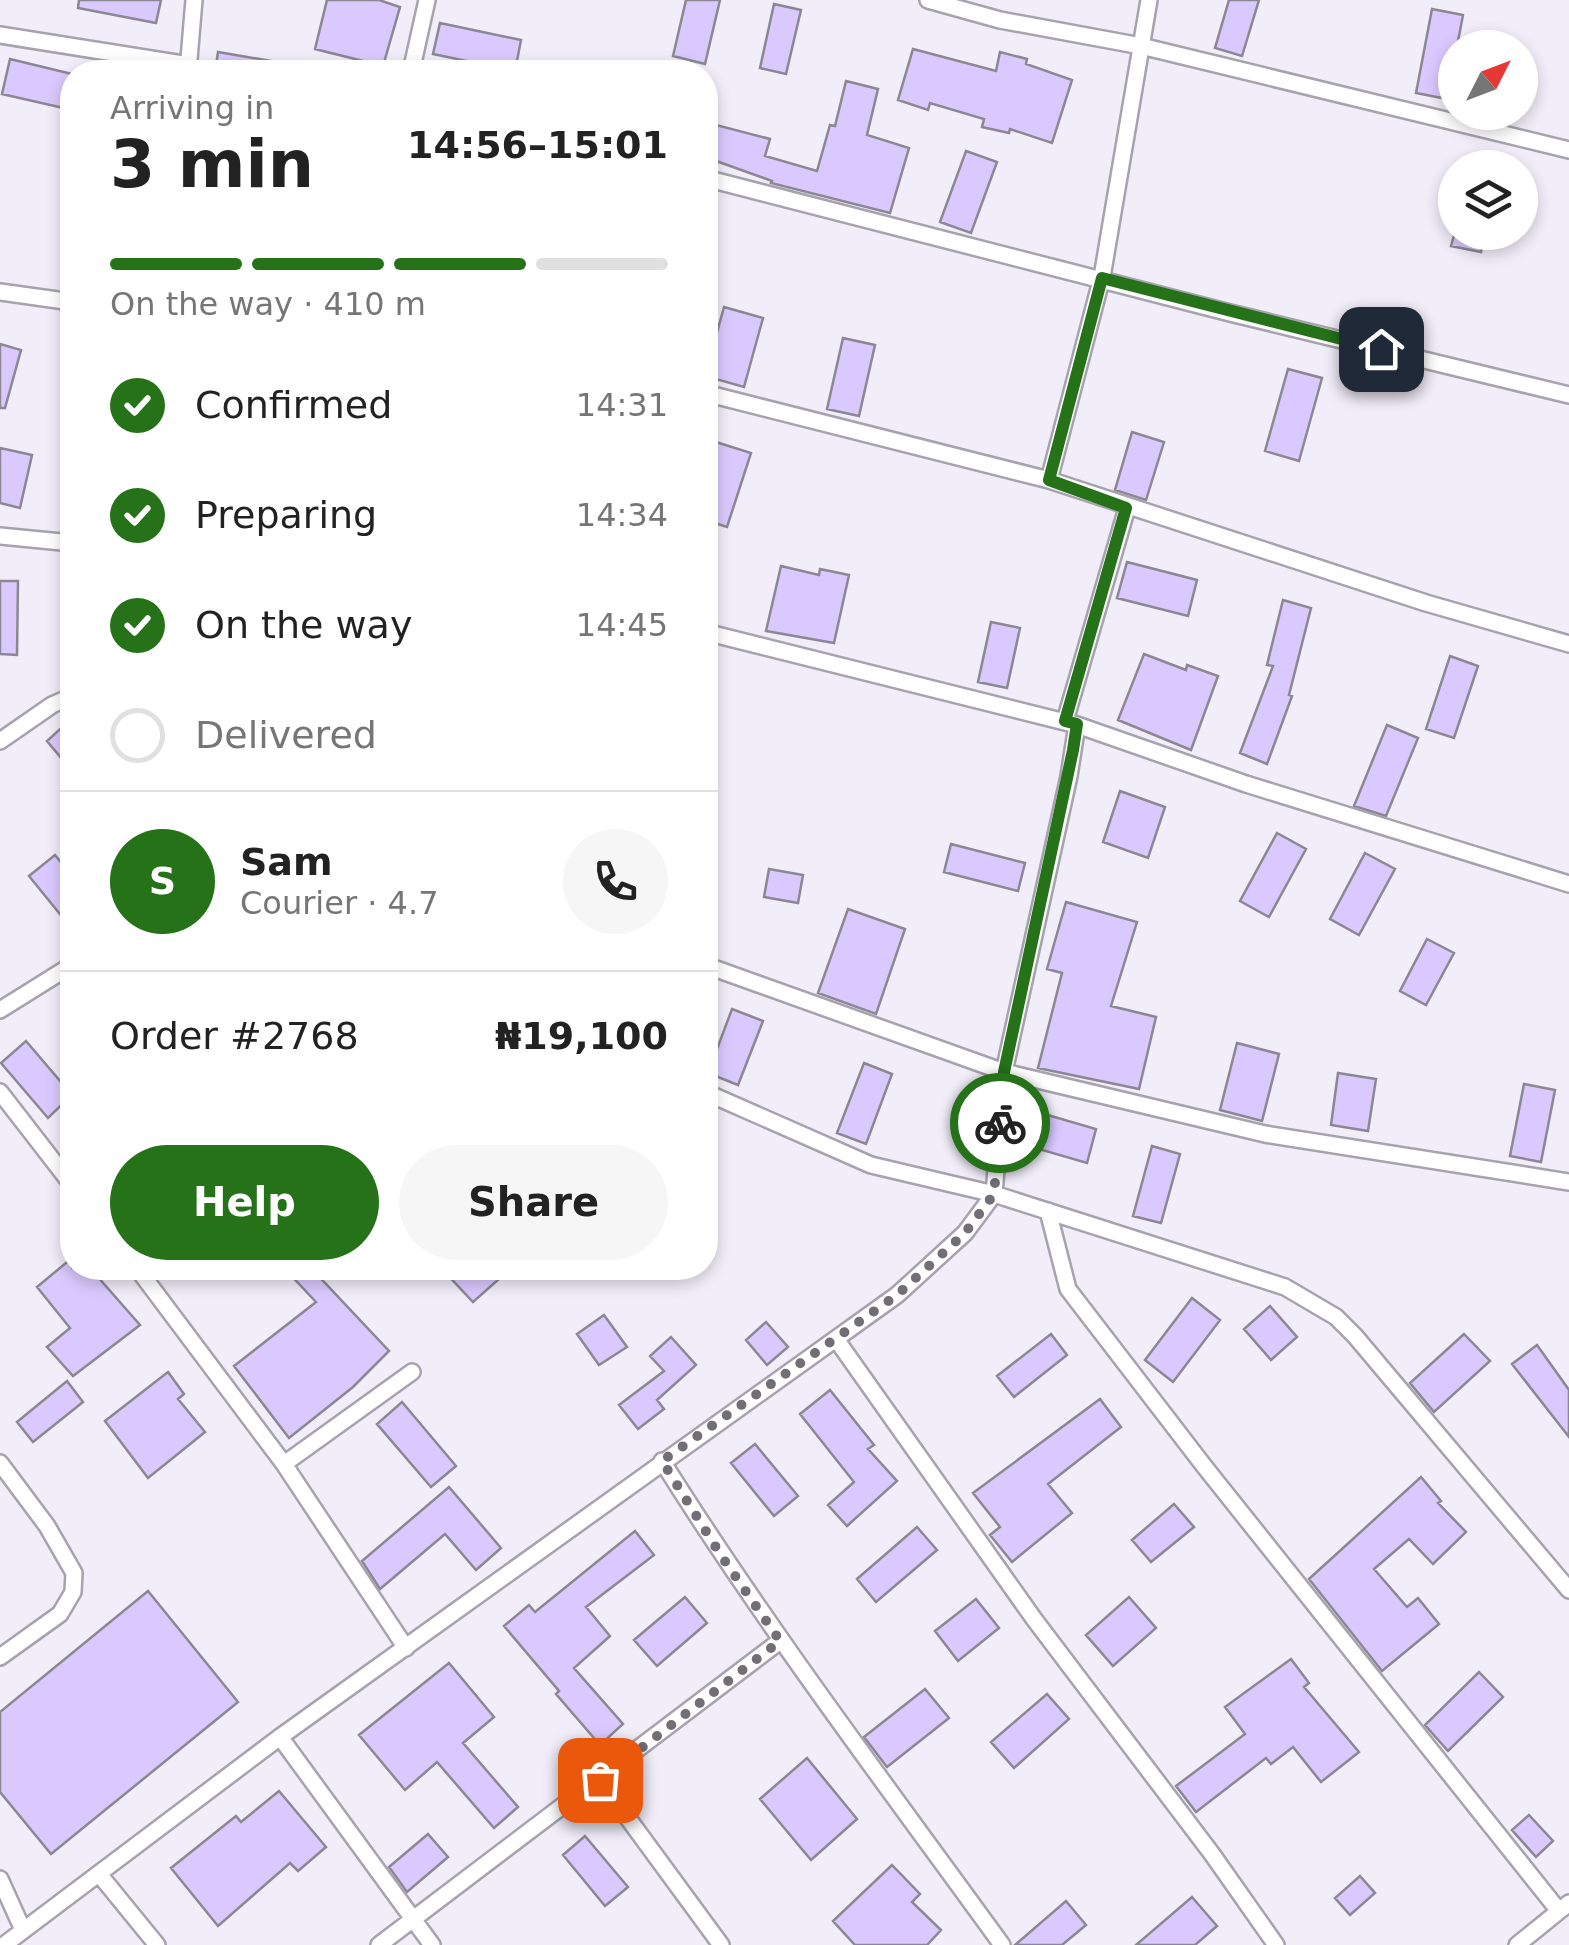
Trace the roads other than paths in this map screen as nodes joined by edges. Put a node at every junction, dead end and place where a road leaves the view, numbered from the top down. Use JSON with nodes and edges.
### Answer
{"nodes":[{"id":1,"x":194,"y":0,"type":"edge"},
{"id":2,"x":427,"y":0,"type":"edge"},
{"id":3,"x":928,"y":0,"type":"edge"},
{"id":4,"x":1149,"y":0,"type":"edge"},
{"id":5,"x":0,"y":35,"type":"edge"},
{"id":6,"x":1141,"y":46,"type":"junction"},
{"id":7,"x":138,"y":60,"type":"edge"},
{"id":8,"x":189,"y":60,"type":"edge"},
{"id":9,"x":414,"y":60,"type":"edge"},
{"id":10,"x":1569,"y":150,"type":"edge"},
{"id":11,"x":718,"y":181,"type":"edge"},
{"id":12,"x":1102,"y":278,"type":"junction"},
{"id":13,"x":0,"y":292,"type":"edge"},
{"id":14,"x":60,"y":300,"type":"edge"},
{"id":15,"x":1569,"y":394,"type":"edge"},
{"id":16,"x":718,"y":396,"type":"edge"},
{"id":17,"x":1049,"y":480,"type":"junction"},
{"id":18,"x":1126,"y":508,"type":"junction"},
{"id":19,"x":0,"y":536,"type":"edge"},
{"id":20,"x":60,"y":542,"type":"edge"},
{"id":21,"x":718,"y":635,"type":"edge"},
{"id":22,"x":1569,"y":644,"type":"edge"},
{"id":23,"x":60,"y":702,"type":"edge"},
{"id":24,"x":1071,"y":723,"type":"junction"},
{"id":25,"x":0,"y":741,"type":"edge"},
{"id":26,"x":1569,"y":884,"type":"edge"},
{"id":27,"x":718,"y":970,"type":"edge"},
{"id":28,"x":60,"y":972,"type":"edge"},
{"id":29,"x":0,"y":1010,"type":"edge"},
{"id":30,"x":1004,"y":1072,"type":"junction"},
{"id":31,"x":0,"y":1092,"type":"edge"},
{"id":32,"x":718,"y":1098,"type":"edge"},
{"id":33,"x":60,"y":1170,"type":"edge"},
{"id":34,"x":1569,"y":1182,"type":"edge"},
{"id":35,"x":994,"y":1194,"type":"junction"},
{"id":36,"x":1048,"y":1211,"type":"junction"},
{"id":37,"x":145,"y":1280,"type":"edge"},
{"id":38,"x":836,"y":1339,"type":"junction"},
{"id":39,"x":412,"y":1372,"type":"dead end"},
{"id":40,"x":662,"y":1461,"type":"junction"},
{"id":41,"x":0,"y":1463,"type":"edge"},
{"id":42,"x":284,"y":1464,"type":"junction"},
{"id":43,"x":1569,"y":1590,"type":"edge"},
{"id":44,"x":780,"y":1641,"type":"junction"},
{"id":45,"x":406,"y":1648,"type":"junction"},
{"id":46,"x":0,"y":1657,"type":"edge"},
{"id":47,"x":280,"y":1737,"type":"junction"},
{"id":48,"x":600,"y":1780,"type":"junction"},
{"id":49,"x":99,"y":1874,"type":"junction"},
{"id":50,"x":0,"y":1879,"type":"edge"},
{"id":51,"x":1564,"y":1907,"type":"edge"},
{"id":52,"x":413,"y":1920,"type":"junction"},
{"id":53,"x":24,"y":1930,"type":"junction"},
{"id":54,"x":4,"y":1945,"type":"edge"},
{"id":55,"x":157,"y":1945,"type":"edge"},
{"id":56,"x":379,"y":1945,"type":"edge"},
{"id":57,"x":432,"y":1945,"type":"edge"},
{"id":58,"x":721,"y":1945,"type":"edge"},
{"id":59,"x":1002,"y":1945,"type":"edge"},
{"id":60,"x":1276,"y":1945,"type":"edge"},
{"id":61,"x":1517,"y":1945,"type":"edge"}],
"edges":[{"from":1,"to":8,"type":"street"},
{"from":2,"to":9,"type":"street"},
{"from":3,"to":6,"type":"street"},
{"from":4,"to":6,"type":"street"},
{"from":5,"to":7,"type":"street"},
{"from":6,"to":10,"type":"street"},
{"from":6,"to":12,"type":"street"},
{"from":11,"to":12,"type":"street"},
{"from":12,"to":15,"type":"street"},
{"from":12,"to":17,"type":"street"},
{"from":13,"to":14,"type":"street"},
{"from":16,"to":17,"type":"street"},
{"from":17,"to":18,"type":"street"},
{"from":18,"to":22,"type":"street"},
{"from":18,"to":24,"type":"street"},
{"from":19,"to":20,"type":"street"},
{"from":21,"to":24,"type":"street"},
{"from":23,"to":25,"type":"street"},
{"from":24,"to":26,"type":"street"},
{"from":24,"to":30,"type":"street"},
{"from":27,"to":30,"type":"street"},
{"from":28,"to":29,"type":"street"},
{"from":30,"to":34,"type":"street"},
{"from":30,"to":35,"type":"street"},
{"from":31,"to":33,"type":"street"},
{"from":32,"to":35,"type":"street"},
{"from":35,"to":36,"type":"street"},
{"from":35,"to":38,"type":"street"},
{"from":36,"to":43,"type":"street"},
{"from":36,"to":51,"type":"street"},
{"from":37,"to":42,"type":"street"},
{"from":38,"to":40,"type":"street"},
{"from":38,"to":60,"type":"street"},
{"from":39,"to":42,"type":"street"},
{"from":40,"to":44,"type":"street"},
{"from":40,"to":45,"type":"street"},
{"from":41,"to":46,"type":"street"},
{"from":42,"to":45,"type":"street"},
{"from":44,"to":48,"type":"street"},
{"from":44,"to":59,"type":"street"},
{"from":45,"to":47,"type":"street"},
{"from":47,"to":49,"type":"street"},
{"from":47,"to":52,"type":"street"},
{"from":48,"to":52,"type":"street"},
{"from":48,"to":58,"type":"street"},
{"from":49,"to":53,"type":"street"},
{"from":49,"to":55,"type":"street"},
{"from":50,"to":53,"type":"street"},
{"from":51,"to":61,"type":"street"},
{"from":52,"to":56,"type":"street"},
{"from":52,"to":57,"type":"street"},
{"from":53,"to":54,"type":"street"}]}
